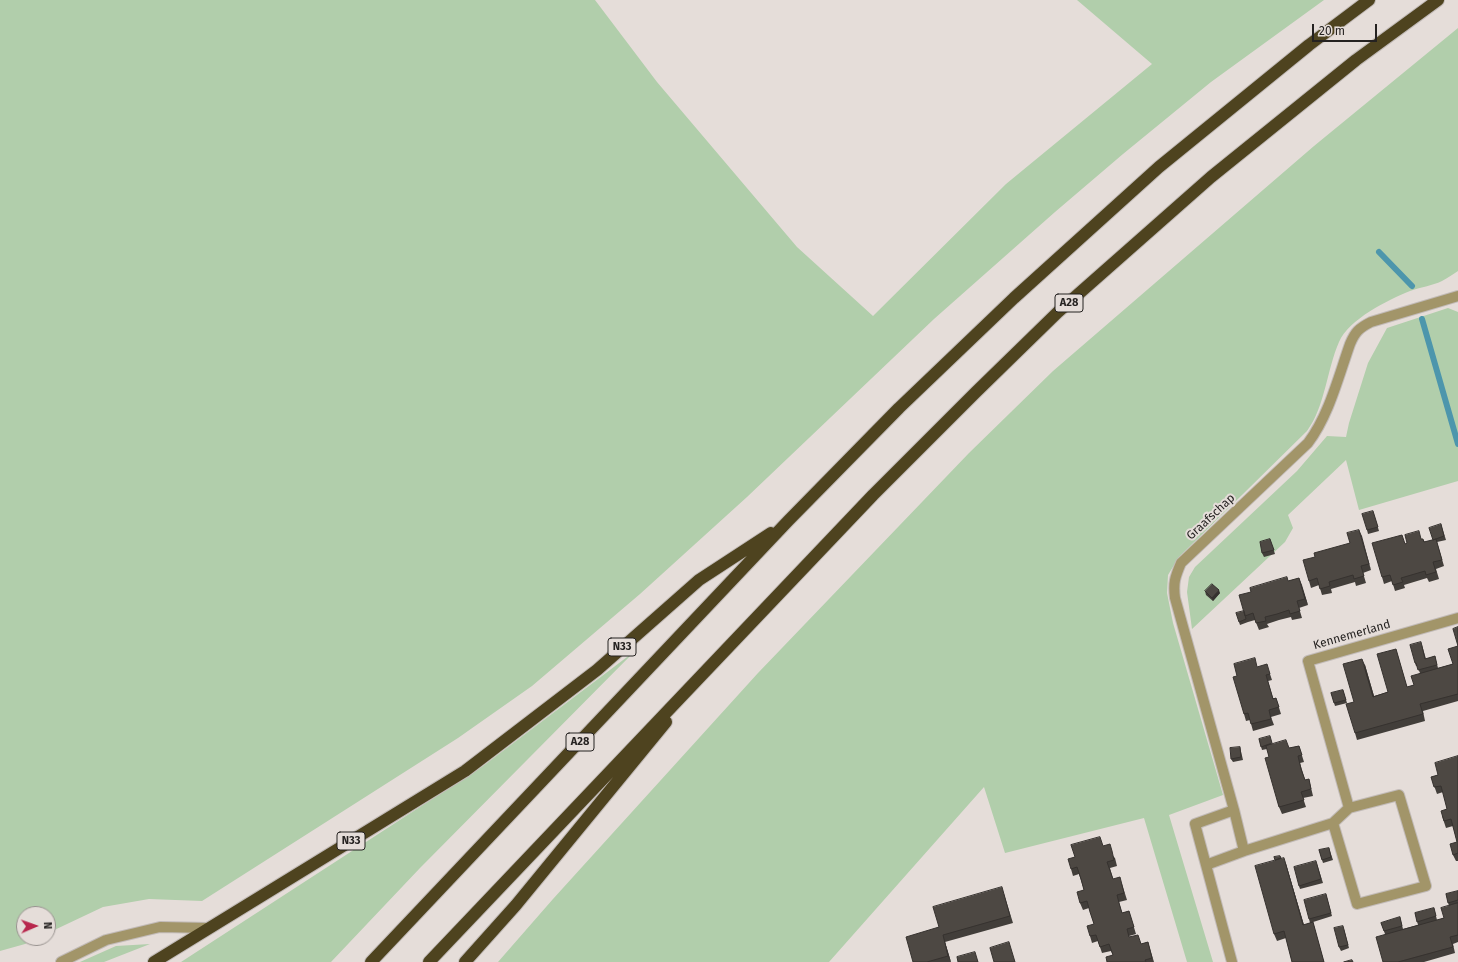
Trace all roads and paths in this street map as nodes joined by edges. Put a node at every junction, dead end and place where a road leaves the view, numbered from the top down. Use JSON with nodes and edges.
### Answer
{"nodes":[{"id":1,"x":1369,"y":0,"type":"edge"},
{"id":2,"x":1438,"y":0,"type":"edge"},
{"id":3,"x":1458,"y":296,"type":"edge"},
{"id":4,"x":788,"y":521,"type":"junction"},
{"id":5,"x":1458,"y":618,"type":"edge"},
{"id":6,"x":732,"y":643,"type":"junction"},
{"id":7,"x":1349,"y":808,"type":"junction"},
{"id":8,"x":1234,"y":810,"type":"junction"},
{"id":9,"x":1333,"y":823,"type":"junction"},
{"id":10,"x":1244,"y":851,"type":"junction"},
{"id":11,"x":1206,"y":865,"type":"junction"},
{"id":12,"x":209,"y":928,"type":"junction"},
{"id":13,"x":61,"y":962,"type":"edge"},
{"id":14,"x":154,"y":962,"type":"edge"},
{"id":15,"x":371,"y":962,"type":"edge"},
{"id":16,"x":429,"y":962,"type":"edge"},
{"id":17,"x":466,"y":962,"type":"edge"},
{"id":18,"x":1232,"y":962,"type":"edge"}],
"edges":[{"from":1,"to":4,"type":"highway","number":"A28"},
{"from":2,"to":6,"type":"highway","number":"A28"},
{"from":3,"to":8,"type":"street","name":"Graafschap"},
{"from":4,"to":12,"type":"highway","number":"N33"},
{"from":4,"to":15,"type":"highway","number":"A28"},
{"from":5,"to":7,"type":"street","name":"Kennemerland"},
{"from":6,"to":16,"type":"highway","number":"A28"},
{"from":6,"to":17,"type":"highway"},
{"from":7,"to":9,"type":"street"},
{"from":7,"to":9,"type":"street"},
{"from":8,"to":10,"type":"street","name":"Graafschap"},
{"from":8,"to":11,"type":"street"},
{"from":9,"to":10,"type":"street"},
{"from":10,"to":11,"type":"street"},
{"from":11,"to":18,"type":"street"},
{"from":12,"to":13,"type":"street"},
{"from":12,"to":14,"type":"highway","number":"N33"}]}
